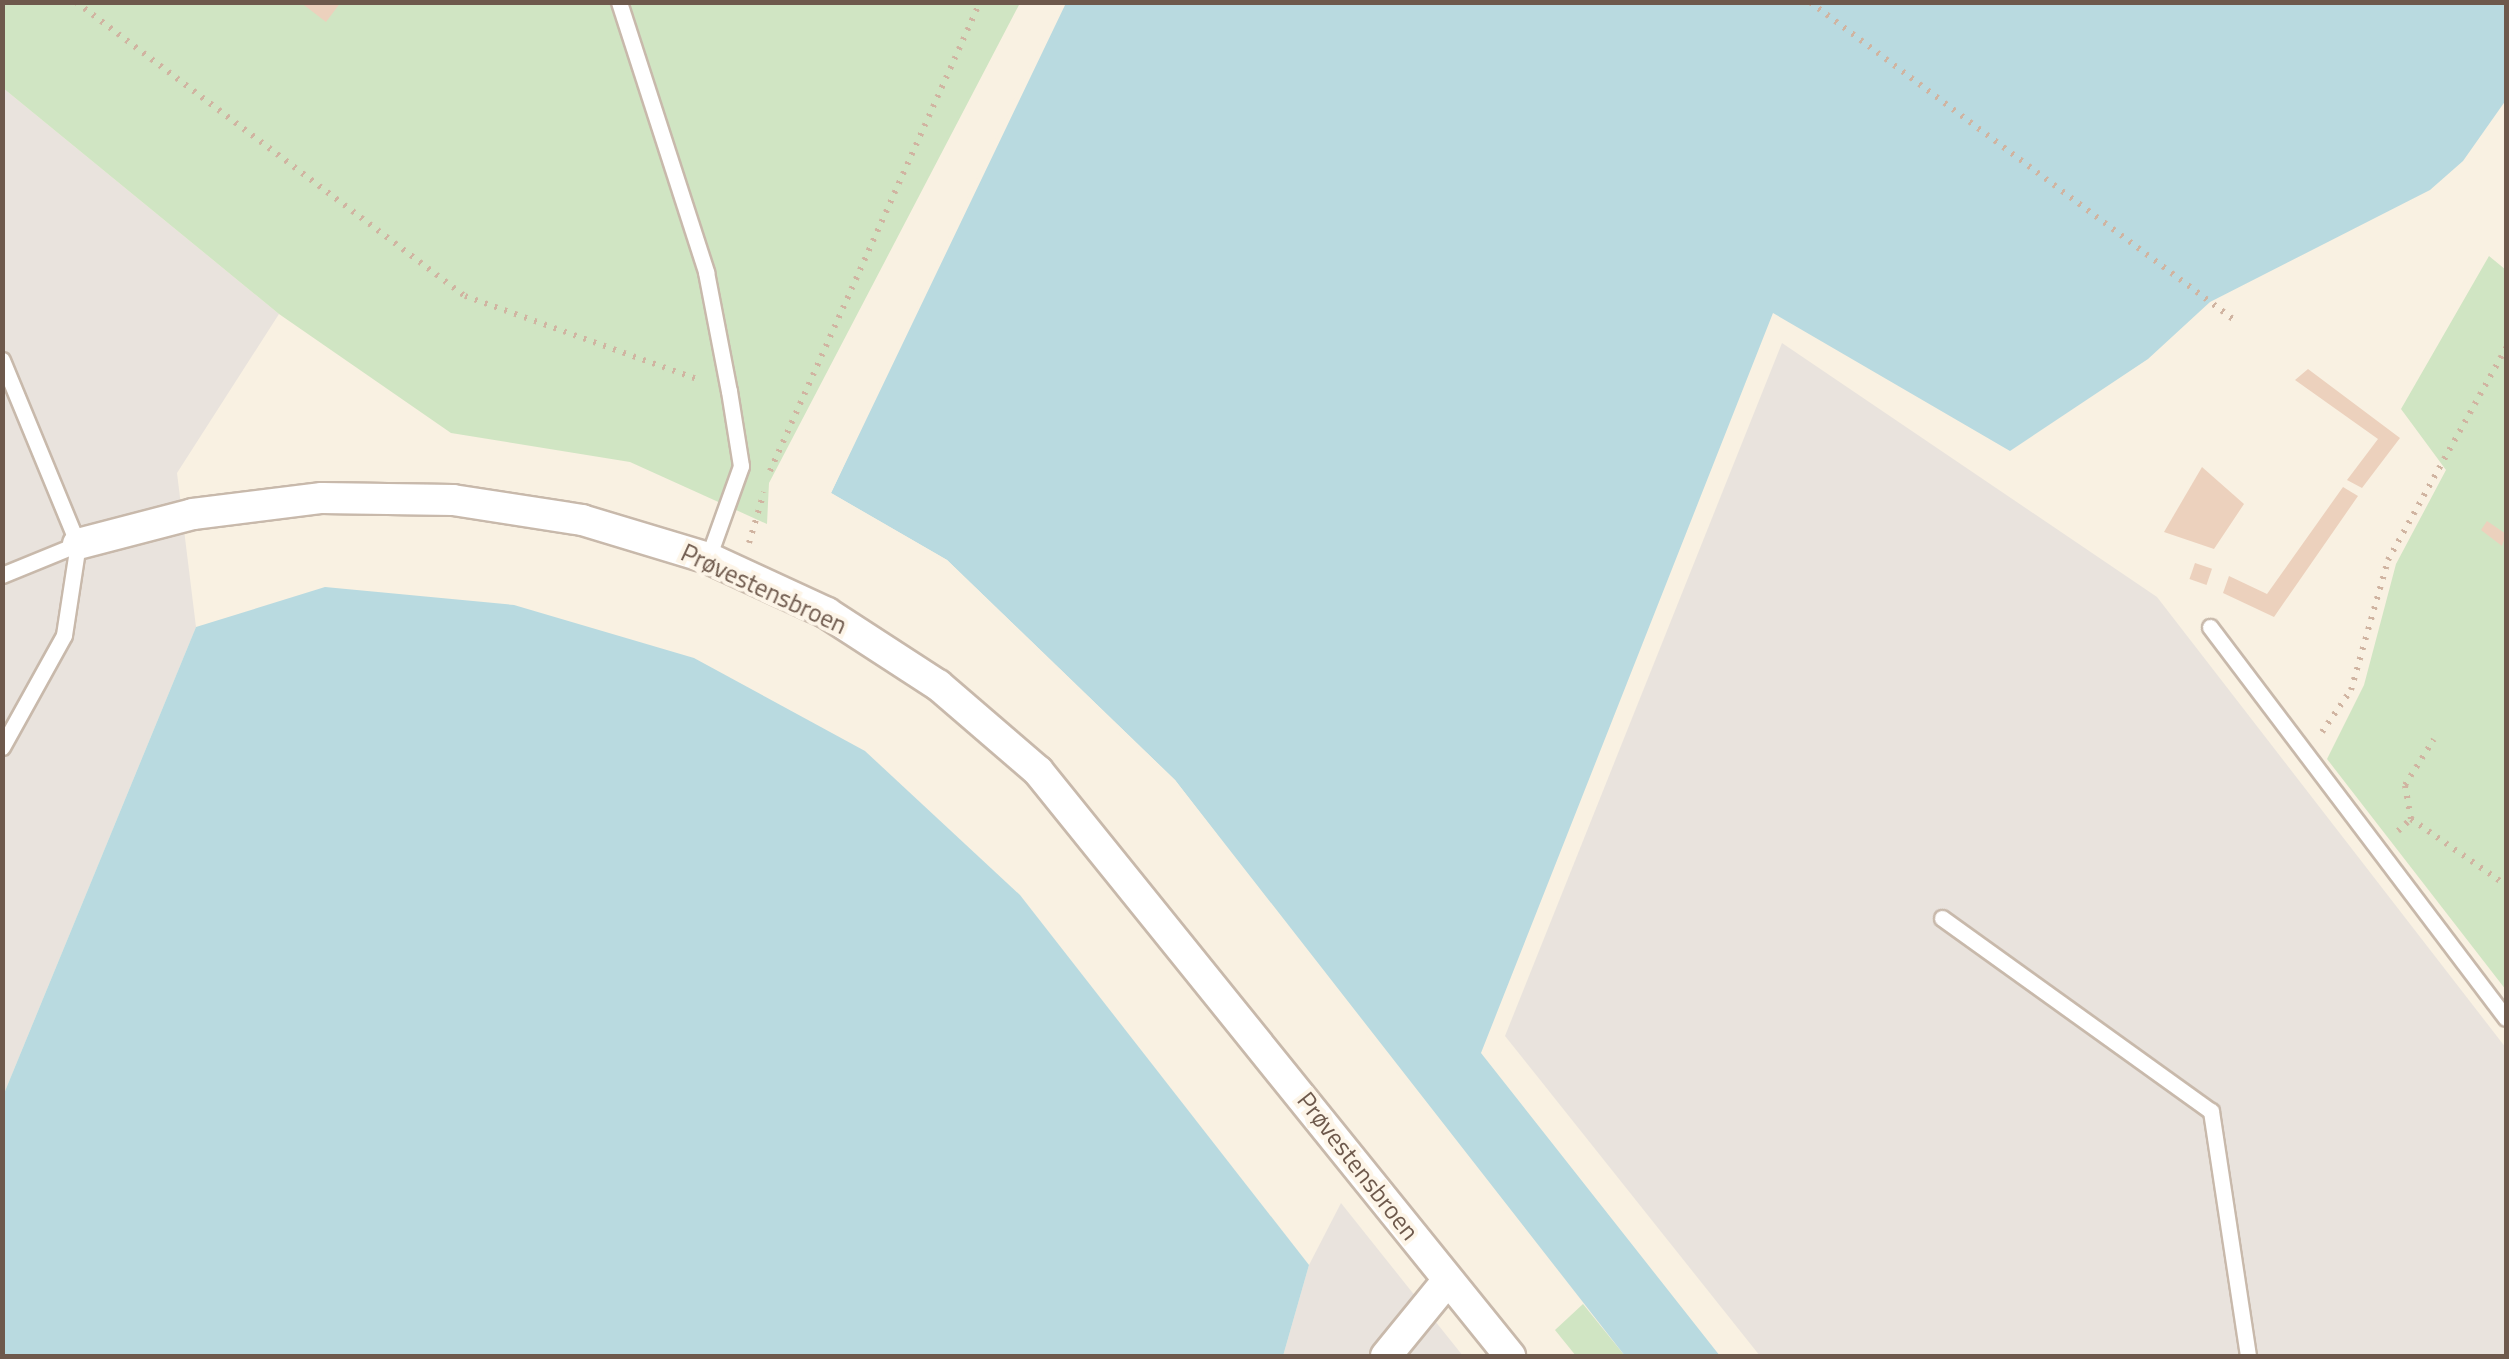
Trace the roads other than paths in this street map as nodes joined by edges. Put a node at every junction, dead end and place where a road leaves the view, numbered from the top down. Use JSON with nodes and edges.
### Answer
{"nodes":[{"id":1,"x":619,"y":2,"type":"edge"},
{"id":2,"x":2,"y":360,"type":"edge"},
{"id":3,"x":78,"y":544,"type":"junction"},
{"id":4,"x":708,"y":558,"type":"junction"},
{"id":5,"x":2,"y":575,"type":"edge"},
{"id":6,"x":2210,"y":627,"type":"dead end"},
{"id":7,"x":2,"y":746,"type":"edge"},
{"id":8,"x":1942,"y":918,"type":"dead end"},
{"id":9,"x":2506,"y":1018,"type":"edge"},
{"id":10,"x":1448,"y":1280,"type":"junction"},
{"id":11,"x":1386,"y":1356,"type":"edge"},
{"id":12,"x":1510,"y":1356,"type":"edge"},
{"id":13,"x":2248,"y":1356,"type":"edge"}],
"edges":[{"from":1,"to":4,"type":"lane"},
{"from":2,"to":3,"type":"lane"},
{"from":3,"to":4,"type":"street","name":"Prøvestensbroen"},
{"from":3,"to":5,"type":"lane"},
{"from":3,"to":7,"type":"lane"},
{"from":4,"to":10,"type":"street","name":"Prøvestensbroen"},
{"from":6,"to":9,"type":"lane"},
{"from":8,"to":13,"type":"lane"},
{"from":10,"to":11,"type":"street"},
{"from":10,"to":12,"type":"street","name":"Prøvestensbroen"}]}
